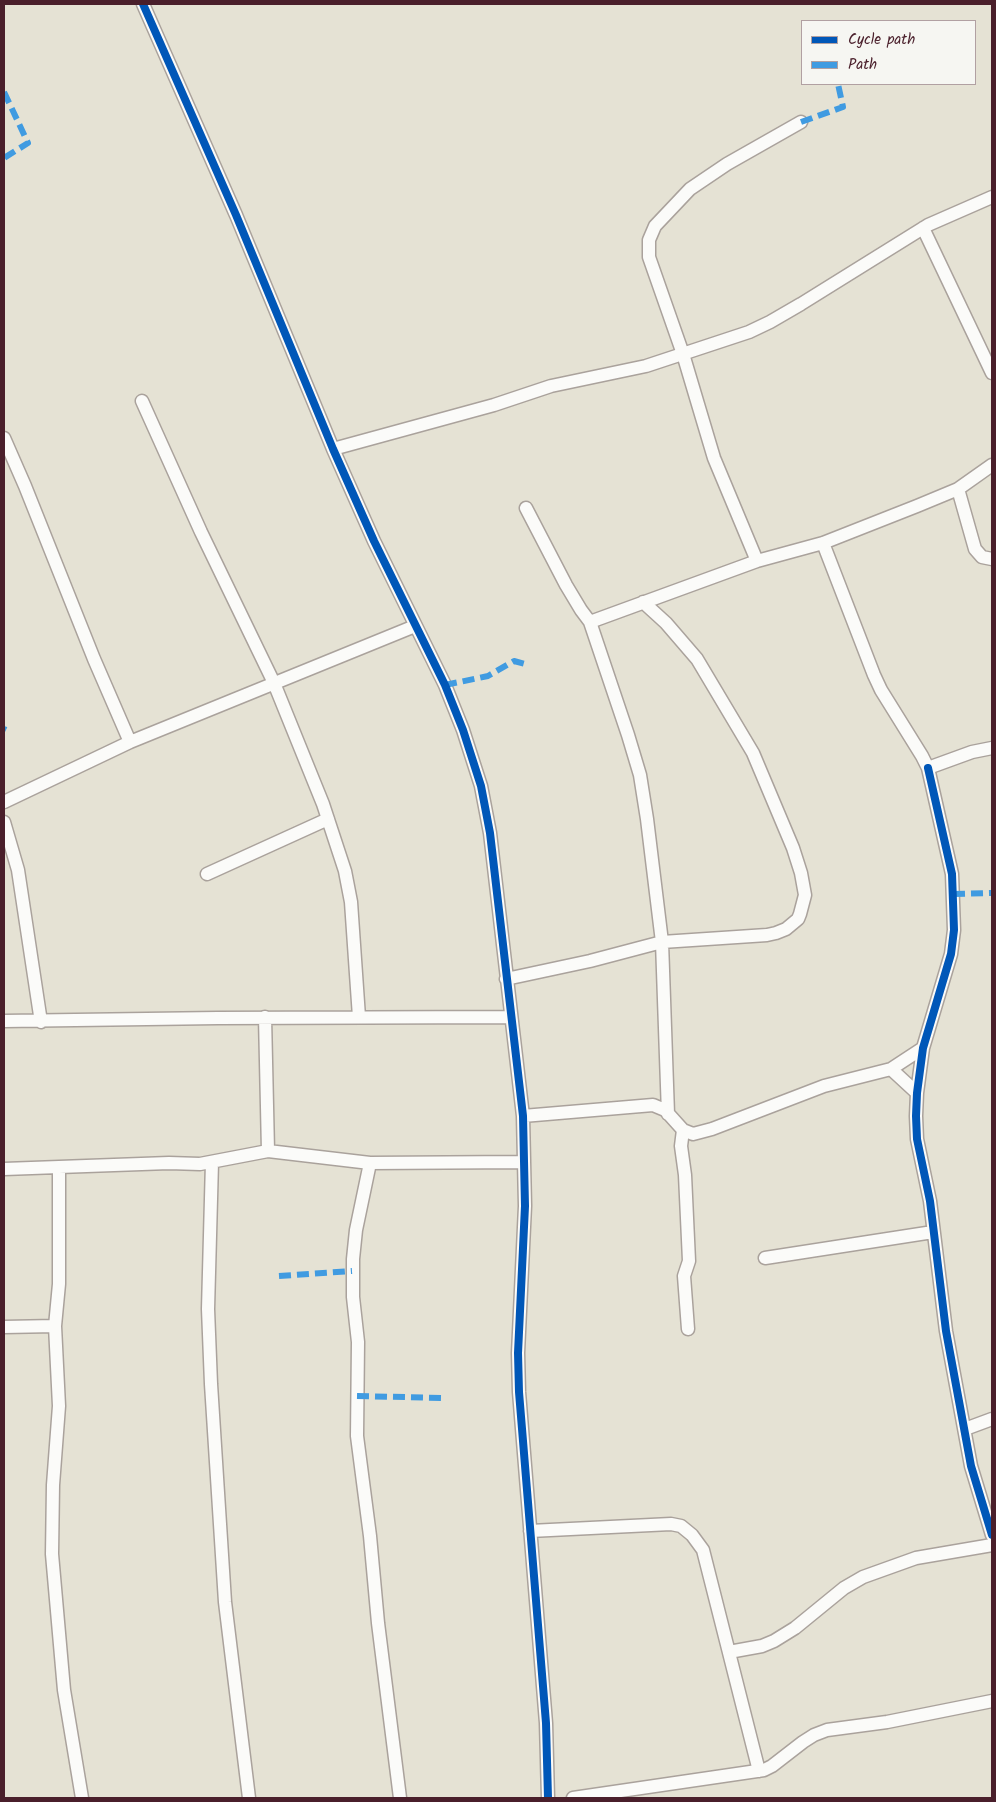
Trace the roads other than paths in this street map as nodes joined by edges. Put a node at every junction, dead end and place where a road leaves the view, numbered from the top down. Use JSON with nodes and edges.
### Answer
{"nodes":[{"id":1,"x":142,"y":4,"type":"edge"},
{"id":2,"x":801,"y":122,"type":"dead end"},
{"id":3,"x":992,"y":197,"type":"edge"},
{"id":4,"x":922,"y":228,"type":"junction"},
{"id":5,"x":683,"y":354,"type":"junction"},
{"id":6,"x":992,"y":373,"type":"edge"},
{"id":7,"x":142,"y":401,"type":"dead end"},
{"id":8,"x":4,"y":438,"type":"edge"},
{"id":9,"x":333,"y":449,"type":"junction"},
{"id":10,"x":992,"y":465,"type":"edge"},
{"id":11,"x":958,"y":489,"type":"junction"},
{"id":12,"x":526,"y":508,"type":"dead end"},
{"id":13,"x":823,"y":543,"type":"junction"},
{"id":14,"x":992,"y":559,"type":"edge"},
{"id":15,"x":757,"y":561,"type":"junction"},
{"id":16,"x":643,"y":602,"type":"junction"},
{"id":17,"x":590,"y":622,"type":"junction"},
{"id":18,"x":415,"y":626,"type":"junction"},
{"id":19,"x":274,"y":683,"type":"junction"},
{"id":20,"x":130,"y":742,"type":"junction"},
{"id":21,"x":992,"y":748,"type":"edge"},
{"id":22,"x":928,"y":768,"type":"junction"},
{"id":23,"x":4,"y":802,"type":"edge"},
{"id":24,"x":328,"y":819,"type":"junction"},
{"id":25,"x":4,"y":822,"type":"edge"},
{"id":26,"x":208,"y":874,"type":"dead end"},
{"id":27,"x":662,"y":942,"type":"junction"},
{"id":28,"x":506,"y":979,"type":"junction"},
{"id":29,"x":265,"y":1017,"type":"junction"},
{"id":30,"x":359,"y":1017,"type":"junction"},
{"id":31,"x":511,"y":1018,"type":"junction"},
{"id":32,"x":4,"y":1021,"type":"edge"},
{"id":33,"x":41,"y":1022,"type":"junction"},
{"id":34,"x":923,"y":1048,"type":"junction"},
{"id":35,"x":891,"y":1070,"type":"junction"},
{"id":36,"x":917,"y":1092,"type":"junction"},
{"id":37,"x":668,"y":1114,"type":"junction"},
{"id":38,"x":523,"y":1116,"type":"junction"},
{"id":39,"x":683,"y":1130,"type":"junction"},
{"id":40,"x":268,"y":1151,"type":"junction"},
{"id":41,"x":212,"y":1162,"type":"junction"},
{"id":42,"x":523,"y":1162,"type":"junction"},
{"id":43,"x":370,"y":1163,"type":"junction"},
{"id":44,"x":59,"y":1168,"type":"junction"},
{"id":45,"x":4,"y":1169,"type":"edge"},
{"id":46,"x":933,"y":1232,"type":"junction"},
{"id":47,"x":765,"y":1258,"type":"dead end"},
{"id":48,"x":56,"y":1326,"type":"junction"},
{"id":49,"x":4,"y":1327,"type":"edge"},
{"id":50,"x":688,"y":1329,"type":"dead end"},
{"id":51,"x":992,"y":1418,"type":"edge"},
{"id":52,"x":965,"y":1429,"type":"junction"},
{"id":53,"x":530,"y":1532,"type":"junction"},
{"id":54,"x":992,"y":1535,"type":"edge"},
{"id":55,"x":992,"y":1545,"type":"edge"},
{"id":56,"x":729,"y":1652,"type":"junction"},
{"id":57,"x":992,"y":1701,"type":"edge"},
{"id":58,"x":759,"y":1771,"type":"junction"},
{"id":59,"x":82,"y":1798,"type":"edge"},
{"id":60,"x":249,"y":1798,"type":"edge"},
{"id":61,"x":400,"y":1798,"type":"edge"},
{"id":62,"x":548,"y":1798,"type":"edge"},
{"id":63,"x":573,"y":1798,"type":"edge"}],
"edges":[{"from":1,"to":9,"type":"street"},
{"from":2,"to":5,"type":"street"},
{"from":3,"to":4,"type":"street"},
{"from":4,"to":5,"type":"street"},
{"from":4,"to":6,"type":"street"},
{"from":5,"to":9,"type":"street"},
{"from":5,"to":15,"type":"street"},
{"from":7,"to":19,"type":"street"},
{"from":8,"to":20,"type":"street"},
{"from":9,"to":18,"type":"street"},
{"from":10,"to":11,"type":"street"},
{"from":11,"to":13,"type":"street"},
{"from":11,"to":14,"type":"street"},
{"from":12,"to":17,"type":"street"},
{"from":13,"to":15,"type":"street"},
{"from":13,"to":22,"type":"street"},
{"from":15,"to":16,"type":"street"},
{"from":16,"to":17,"type":"street"},
{"from":16,"to":27,"type":"street"},
{"from":17,"to":27,"type":"street"},
{"from":18,"to":19,"type":"street"},
{"from":18,"to":28,"type":"street"},
{"from":19,"to":20,"type":"street"},
{"from":19,"to":24,"type":"street"},
{"from":20,"to":23,"type":"street"},
{"from":21,"to":22,"type":"street"},
{"from":22,"to":34,"type":"street"},
{"from":24,"to":26,"type":"street"},
{"from":24,"to":30,"type":"street"},
{"from":25,"to":33,"type":"street"},
{"from":27,"to":28,"type":"street"},
{"from":27,"to":37,"type":"street"},
{"from":28,"to":31,"type":"street"},
{"from":29,"to":30,"type":"street"},
{"from":29,"to":33,"type":"street"},
{"from":29,"to":40,"type":"street"},
{"from":30,"to":31,"type":"street"},
{"from":31,"to":38,"type":"street"},
{"from":32,"to":33,"type":"street"},
{"from":34,"to":35,"type":"street"},
{"from":34,"to":36,"type":"street"},
{"from":35,"to":36,"type":"street"},
{"from":35,"to":39,"type":"street"},
{"from":36,"to":46,"type":"street"},
{"from":37,"to":38,"type":"street"},
{"from":37,"to":39,"type":"street"},
{"from":38,"to":42,"type":"street"},
{"from":39,"to":50,"type":"street"},
{"from":40,"to":41,"type":"street"},
{"from":40,"to":43,"type":"street"},
{"from":41,"to":44,"type":"street"},
{"from":41,"to":60,"type":"street"},
{"from":42,"to":43,"type":"street"},
{"from":42,"to":53,"type":"street"},
{"from":43,"to":61,"type":"street"},
{"from":44,"to":45,"type":"street"},
{"from":44,"to":48,"type":"street"},
{"from":46,"to":47,"type":"street"},
{"from":46,"to":52,"type":"street"},
{"from":48,"to":49,"type":"street"},
{"from":48,"to":59,"type":"street"},
{"from":51,"to":52,"type":"street"},
{"from":52,"to":54,"type":"street"},
{"from":53,"to":56,"type":"street"},
{"from":53,"to":62,"type":"street"},
{"from":55,"to":56,"type":"street"},
{"from":56,"to":58,"type":"street"},
{"from":57,"to":58,"type":"street"},
{"from":58,"to":63,"type":"street"}]}
